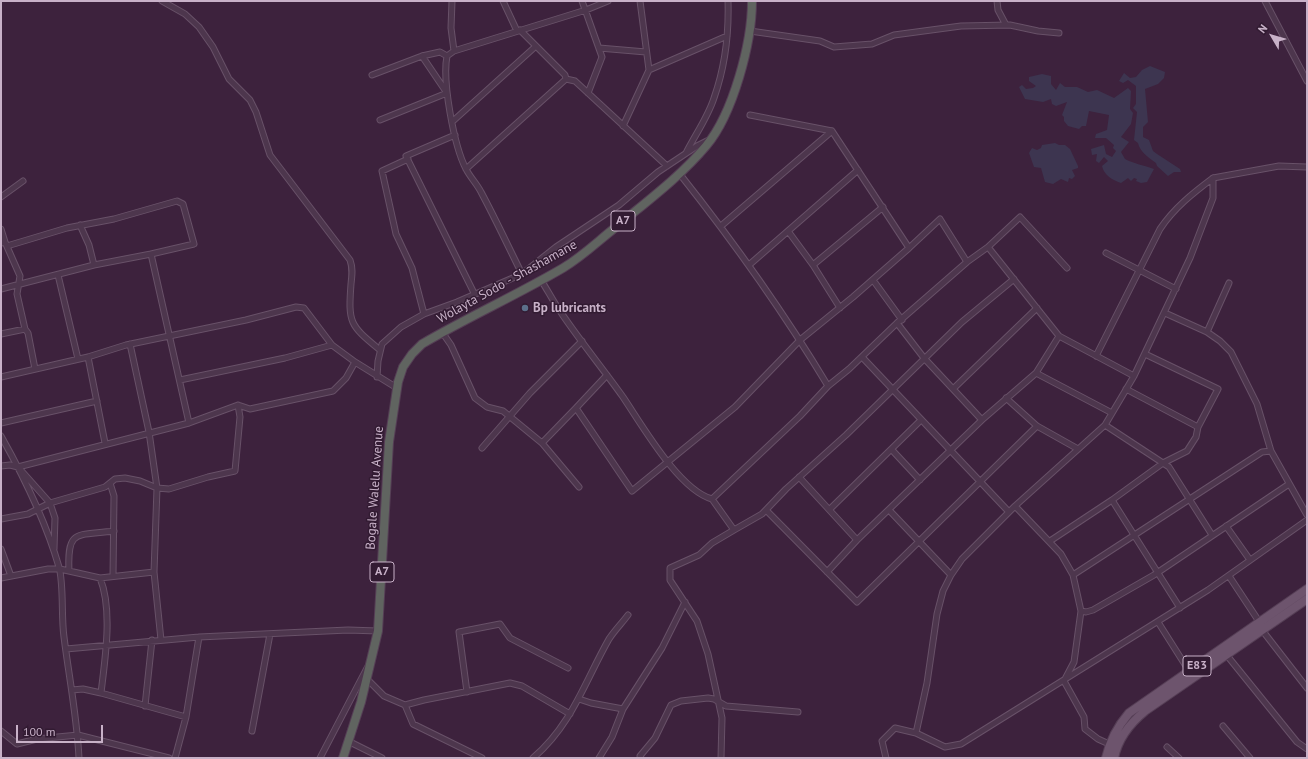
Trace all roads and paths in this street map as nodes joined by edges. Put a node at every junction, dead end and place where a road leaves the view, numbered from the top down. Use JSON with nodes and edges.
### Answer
{"nodes":[{"id":1,"x":162,"y":1,"type":"edge"},
{"id":2,"x":452,"y":1,"type":"edge"},
{"id":3,"x":503,"y":1,"type":"edge"},
{"id":4,"x":582,"y":1,"type":"edge"},
{"id":5,"x":608,"y":1,"type":"edge"},
{"id":6,"x":640,"y":1,"type":"edge"},
{"id":7,"x":728,"y":1,"type":"edge"},
{"id":8,"x":752,"y":1,"type":"edge"},
{"id":9,"x":997,"y":1,"type":"edge"},
{"id":10,"x":1264,"y":1,"type":"edge"},
{"id":11,"x":586,"y":10,"type":"junction"},
{"id":12,"x":1006,"y":25,"type":"junction"},
{"id":13,"x":519,"y":30,"type":"junction"},
{"id":14,"x":750,"y":32,"type":"junction"},
{"id":15,"x":1059,"y":33,"type":"dead end"},
{"id":16,"x":727,"y":36,"type":"junction"},
{"id":17,"x":536,"y":46,"type":"junction"},
{"id":18,"x":599,"y":48,"type":"junction"},
{"id":19,"x":454,"y":51,"type":"junction"},
{"id":20,"x":646,"y":52,"type":"junction"},
{"id":21,"x":422,"y":56,"type":"junction"},
{"id":22,"x":447,"y":56,"type":"junction"},
{"id":23,"x":649,"y":70,"type":"junction"},
{"id":24,"x":372,"y":75,"type":"dead end"},
{"id":25,"x":566,"y":79,"type":"junction"},
{"id":26,"x":1307,"y":81,"type":"edge"},
{"id":27,"x":447,"y":93,"type":"junction"},
{"id":28,"x":588,"y":93,"type":"junction"},
{"id":29,"x":750,"y":115,"type":"dead end"},
{"id":30,"x":380,"y":120,"type":"dead end"},
{"id":31,"x":453,"y":121,"type":"junction"},
{"id":32,"x":623,"y":126,"type":"junction"},
{"id":33,"x":832,"y":131,"type":"junction"},
{"id":34,"x":455,"y":136,"type":"junction"},
{"id":35,"x":710,"y":139,"type":"junction"},
{"id":36,"x":686,"y":154,"type":"junction"},
{"id":37,"x":408,"y":159,"type":"junction"},
{"id":38,"x":667,"y":166,"type":"junction"},
{"id":39,"x":1307,"y":167,"type":"edge"},
{"id":40,"x":466,"y":169,"type":"junction"},
{"id":41,"x":858,"y":170,"type":"junction"},
{"id":42,"x":679,"y":173,"type":"junction"},
{"id":43,"x":1213,"y":178,"type":"junction"},
{"id":44,"x":23,"y":181,"type":"dead end"},
{"id":45,"x":1,"y":196,"type":"edge"},
{"id":46,"x":883,"y":207,"type":"junction"},
{"id":47,"x":80,"y":225,"type":"junction"},
{"id":48,"x":721,"y":226,"type":"junction"},
{"id":49,"x":1,"y":229,"type":"edge"},
{"id":50,"x":788,"y":231,"type":"junction"},
{"id":51,"x":5,"y":243,"type":"edge"},
{"id":52,"x":988,"y":247,"type":"junction"},
{"id":53,"x":909,"y":248,"type":"junction"},
{"id":54,"x":1106,"y":253,"type":"dead end"},
{"id":55,"x":151,"y":254,"type":"junction"},
{"id":56,"x":967,"y":262,"type":"junction"},
{"id":57,"x":749,"y":265,"type":"junction"},
{"id":58,"x":813,"y":265,"type":"junction"},
{"id":59,"x":94,"y":266,"type":"junction"},
{"id":60,"x":1067,"y":268,"type":"dead end"},
{"id":61,"x":1139,"y":270,"type":"junction"},
{"id":62,"x":522,"y":274,"type":"junction"},
{"id":63,"x":58,"y":276,"type":"junction"},
{"id":64,"x":1014,"y":279,"type":"junction"},
{"id":65,"x":541,"y":280,"type":"junction"},
{"id":66,"x":873,"y":280,"type":"junction"},
{"id":67,"x":20,"y":283,"type":"junction"},
{"id":68,"x":1229,"y":283,"type":"dead end"},
{"id":69,"x":1,"y":289,"type":"edge"},
{"id":70,"x":1176,"y":289,"type":"junction"},
{"id":71,"x":474,"y":293,"type":"junction"},
{"id":72,"x":840,"y":308,"type":"junction"},
{"id":73,"x":1037,"y":308,"type":"junction"},
{"id":74,"x":1165,"y":313,"type":"junction"},
{"id":75,"x":424,"y":314,"type":"junction"},
{"id":76,"x":899,"y":322,"type":"junction"},
{"id":77,"x":25,"y":329,"type":"junction"},
{"id":78,"x":442,"y":332,"type":"junction"},
{"id":79,"x":1207,"y":332,"type":"junction"},
{"id":80,"x":1,"y":334,"type":"edge"},
{"id":81,"x":1059,"y":336,"type":"junction"},
{"id":82,"x":170,"y":337,"type":"junction"},
{"id":83,"x":800,"y":340,"type":"junction"},
{"id":84,"x":582,"y":342,"type":"junction"},
{"id":85,"x":130,"y":344,"type":"junction"},
{"id":86,"x":332,"y":345,"type":"junction"},
{"id":87,"x":380,"y":350,"type":"junction"},
{"id":88,"x":1145,"y":354,"type":"junction"},
{"id":89,"x":1096,"y":356,"type":"junction"},
{"id":90,"x":862,"y":357,"type":"junction"},
{"id":91,"x":78,"y":358,"type":"junction"},
{"id":92,"x":88,"y":358,"type":"junction"},
{"id":93,"x":924,"y":358,"type":"junction"},
{"id":94,"x":354,"y":362,"type":"junction"},
{"id":95,"x":35,"y":369,"type":"junction"},
{"id":96,"x":1036,"y":373,"type":"junction"},
{"id":97,"x":607,"y":375,"type":"junction"},
{"id":98,"x":1134,"y":376,"type":"junction"},
{"id":99,"x":1,"y":377,"type":"edge"},
{"id":100,"x":377,"y":377,"type":"junction"},
{"id":101,"x":180,"y":380,"type":"junction"},
{"id":102,"x":398,"y":385,"type":"junction"},
{"id":103,"x":828,"y":386,"type":"junction"},
{"id":104,"x":953,"y":389,"type":"junction"},
{"id":105,"x":1126,"y":389,"type":"junction"},
{"id":106,"x":892,"y":390,"type":"junction"},
{"id":107,"x":1006,"y":398,"type":"junction"},
{"id":108,"x":97,"y":401,"type":"junction"},
{"id":109,"x":238,"y":405,"type":"junction"},
{"id":110,"x":576,"y":408,"type":"junction"},
{"id":111,"x":1112,"y":413,"type":"junction"},
{"id":112,"x":510,"y":416,"type":"junction"},
{"id":113,"x":921,"y":420,"type":"junction"},
{"id":114,"x":982,"y":420,"type":"junction"},
{"id":115,"x":1,"y":422,"type":"edge"},
{"id":116,"x":189,"y":423,"type":"junction"},
{"id":117,"x":1105,"y":425,"type":"junction"},
{"id":118,"x":1037,"y":426,"type":"junction"},
{"id":119,"x":1198,"y":427,"type":"junction"},
{"id":120,"x":149,"y":432,"type":"junction"},
{"id":121,"x":1,"y":436,"type":"edge"},
{"id":122,"x":105,"y":443,"type":"junction"},
{"id":123,"x":542,"y":443,"type":"junction"},
{"id":124,"x":482,"y":448,"type":"dead end"},
{"id":125,"x":1078,"y":449,"type":"junction"},
{"id":126,"x":892,"y":450,"type":"junction"},
{"id":127,"x":951,"y":451,"type":"junction"},
{"id":128,"x":1271,"y":451,"type":"junction"},
{"id":129,"x":669,"y":462,"type":"junction"},
{"id":130,"x":1163,"y":463,"type":"junction"},
{"id":131,"x":1,"y":466,"type":"edge"},
{"id":132,"x":18,"y":467,"type":"junction"},
{"id":133,"x":799,"y":477,"type":"junction"},
{"id":134,"x":920,"y":480,"type":"junction"},
{"id":135,"x":980,"y":482,"type":"junction"},
{"id":136,"x":110,"y":483,"type":"junction"},
{"id":137,"x":1289,"y":484,"type":"junction"},
{"id":138,"x":579,"y":487,"type":"dead end"},
{"id":139,"x":157,"y":488,"type":"junction"},
{"id":140,"x":712,"y":498,"type":"junction"},
{"id":141,"x":1112,"y":500,"type":"junction"},
{"id":142,"x":1190,"y":500,"type":"junction"},
{"id":143,"x":50,"y":503,"type":"junction"},
{"id":144,"x":1015,"y":506,"type":"junction"},
{"id":145,"x":830,"y":509,"type":"junction"},
{"id":146,"x":37,"y":510,"type":"junction"},
{"id":147,"x":766,"y":510,"type":"junction"},
{"id":148,"x":889,"y":510,"type":"junction"},
{"id":149,"x":1009,"y":512,"type":"junction"},
{"id":150,"x":1307,"y":515,"type":"edge"},
{"id":151,"x":1,"y":520,"type":"edge"},
{"id":152,"x":1307,"y":520,"type":"edge"},
{"id":153,"x":1226,"y":526,"type":"junction"},
{"id":154,"x":734,"y":530,"type":"junction"},
{"id":155,"x":114,"y":531,"type":"junction"},
{"id":156,"x":1212,"y":535,"type":"junction"},
{"id":157,"x":1134,"y":536,"type":"junction"},
{"id":158,"x":857,"y":540,"type":"junction"},
{"id":159,"x":1050,"y":541,"type":"junction"},
{"id":160,"x":919,"y":542,"type":"junction"},
{"id":161,"x":1,"y":549,"type":"edge"},
{"id":162,"x":54,"y":552,"type":"junction"},
{"id":163,"x":1250,"y":560,"type":"junction"},
{"id":164,"x":60,"y":569,"type":"junction"},
{"id":165,"x":69,"y":571,"type":"junction"},
{"id":166,"x":154,"y":572,"type":"junction"},
{"id":167,"x":827,"y":572,"type":"junction"},
{"id":168,"x":1157,"y":573,"type":"junction"},
{"id":169,"x":951,"y":575,"type":"junction"},
{"id":170,"x":1073,"y":575,"type":"junction"},
{"id":171,"x":11,"y":576,"type":"junction"},
{"id":172,"x":113,"y":576,"type":"junction"},
{"id":173,"x":1229,"y":576,"type":"junction"},
{"id":174,"x":1,"y":578,"type":"edge"},
{"id":175,"x":100,"y":578,"type":"junction"},
{"id":176,"x":1307,"y":589,"type":"edge"},
{"id":177,"x":1307,"y":599,"type":"edge"},
{"id":178,"x":685,"y":602,"type":"junction"},
{"id":179,"x":1180,"y":608,"type":"junction"},
{"id":180,"x":1081,"y":611,"type":"junction"},
{"id":181,"x":628,"y":615,"type":"dead end"},
{"id":182,"x":1158,"y":622,"type":"junction"},
{"id":183,"x":1261,"y":626,"type":"junction"},
{"id":184,"x":378,"y":631,"type":"junction"},
{"id":185,"x":270,"y":634,"type":"junction"},
{"id":186,"x":199,"y":637,"type":"junction"},
{"id":187,"x":152,"y":640,"type":"junction"},
{"id":188,"x":160,"y":640,"type":"junction"},
{"id":189,"x":107,"y":644,"type":"junction"},
{"id":190,"x":66,"y":649,"type":"junction"},
{"id":191,"x":1224,"y":652,"type":"junction"},
{"id":192,"x":372,"y":658,"type":"junction"},
{"id":193,"x":568,"y":668,"type":"dead end"},
{"id":194,"x":1189,"y":671,"type":"junction"},
{"id":195,"x":367,"y":679,"type":"junction"},
{"id":196,"x":1064,"y":681,"type":"junction"},
{"id":197,"x":1307,"y":688,"type":"edge"},
{"id":198,"x":72,"y":690,"type":"junction"},
{"id":199,"x":467,"y":692,"type":"junction"},
{"id":200,"x":101,"y":693,"type":"junction"},
{"id":201,"x":579,"y":699,"type":"junction"},
{"id":202,"x":719,"y":702,"type":"junction"},
{"id":203,"x":406,"y":705,"type":"junction"},
{"id":204,"x":145,"y":706,"type":"junction"},
{"id":205,"x":623,"y":709,"type":"junction"},
{"id":206,"x":798,"y":712,"type":"dead end"},
{"id":207,"x":570,"y":714,"type":"junction"},
{"id":208,"x":186,"y":717,"type":"junction"},
{"id":209,"x":1223,"y":726,"type":"dead end"},
{"id":210,"x":1,"y":731,"type":"edge"},
{"id":211,"x":252,"y":731,"type":"dead end"},
{"id":212,"x":916,"y":733,"type":"junction"},
{"id":213,"x":78,"y":734,"type":"junction"},
{"id":214,"x":348,"y":741,"type":"junction"},
{"id":215,"x":1109,"y":744,"type":"junction"},
{"id":216,"x":1167,"y":747,"type":"dead end"},
{"id":217,"x":1307,"y":749,"type":"edge"},
{"id":218,"x":640,"y":757,"type":"edge"},
{"id":219,"x":79,"y":758,"type":"edge"},
{"id":220,"x":169,"y":758,"type":"edge"},
{"id":221,"x":175,"y":758,"type":"edge"},
{"id":222,"x":320,"y":758,"type":"edge"},
{"id":223,"x":343,"y":758,"type":"edge"},
{"id":224,"x":382,"y":758,"type":"edge"},
{"id":225,"x":482,"y":758,"type":"edge"},
{"id":226,"x":533,"y":758,"type":"edge"},
{"id":227,"x":599,"y":758,"type":"edge"},
{"id":228,"x":721,"y":758,"type":"edge"},
{"id":229,"x":886,"y":758,"type":"edge"},
{"id":230,"x":1106,"y":758,"type":"edge"},
{"id":231,"x":1114,"y":758,"type":"edge"},
{"id":232,"x":1179,"y":758,"type":"edge"},
{"id":233,"x":1250,"y":758,"type":"edge"}],
"edges":[{"from":1,"to":87,"type":"street"},
{"from":2,"to":19,"type":"street"},
{"from":3,"to":13,"type":"street"},
{"from":4,"to":11,"type":"street"},
{"from":5,"to":11,"type":"street"},
{"from":6,"to":20,"type":"street"},
{"from":7,"to":16,"type":"street"},
{"from":8,"to":14,"type":"highway","name":"Wolayta Sodo - Shashamane","number":"A7"},
{"from":9,"to":12,"type":"street"},
{"from":10,"to":26,"type":"street"},
{"from":11,"to":13,"type":"street"},
{"from":11,"to":18,"type":"street"},
{"from":12,"to":14,"type":"street"},
{"from":12,"to":15,"type":"street"},
{"from":13,"to":17,"type":"street"},
{"from":13,"to":19,"type":"street"},
{"from":14,"to":35,"type":"highway","name":"Wolayta Sodo - Shashamane","number":"A7"},
{"from":16,"to":23,"type":"street"},
{"from":16,"to":36,"type":"street"},
{"from":17,"to":25,"type":"street"},
{"from":17,"to":31,"type":"street"},
{"from":18,"to":20,"type":"street"},
{"from":18,"to":28,"type":"street"},
{"from":19,"to":22,"type":"street"},
{"from":20,"to":23,"type":"street"},
{"from":21,"to":22,"type":"street"},
{"from":21,"to":24,"type":"street"},
{"from":21,"to":27,"type":"street"},
{"from":22,"to":27,"type":"street"},
{"from":23,"to":32,"type":"street"},
{"from":25,"to":28,"type":"street"},
{"from":25,"to":40,"type":"street"},
{"from":27,"to":30,"type":"street"},
{"from":27,"to":31,"type":"street"},
{"from":28,"to":32,"type":"street"},
{"from":29,"to":33,"type":"street"},
{"from":31,"to":34,"type":"street"},
{"from":32,"to":38,"type":"street"},
{"from":33,"to":41,"type":"street"},
{"from":33,"to":48,"type":"street"},
{"from":34,"to":37,"type":"street"},
{"from":34,"to":40,"type":"street"},
{"from":35,"to":36,"type":"street"},
{"from":35,"to":42,"type":"highway","name":"Wolayta Sodo - Shashamane","number":"A7"},
{"from":36,"to":38,"type":"street"},
{"from":37,"to":71,"type":"street"},
{"from":37,"to":75,"type":"street"},
{"from":38,"to":62,"type":"street"},
{"from":39,"to":43,"type":"street"},
{"from":40,"to":62,"type":"street"},
{"from":41,"to":46,"type":"street"},
{"from":41,"to":50,"type":"street"},
{"from":42,"to":48,"type":"street"},
{"from":42,"to":65,"type":"highway","name":"Wolayta Sodo - Shashamane","number":"A7"},
{"from":43,"to":61,"type":"street"},
{"from":43,"to":70,"type":"street"},
{"from":44,"to":45,"type":"street"},
{"from":46,"to":53,"type":"street"},
{"from":46,"to":58,"type":"street"},
{"from":47,"to":51,"type":"street"},
{"from":47,"to":55,"type":"street"},
{"from":47,"to":59,"type":"street"},
{"from":48,"to":57,"type":"street"},
{"from":49,"to":51,"type":"street"},
{"from":50,"to":57,"type":"street"},
{"from":50,"to":58,"type":"street"},
{"from":51,"to":67,"type":"street"},
{"from":52,"to":56,"type":"street"},
{"from":52,"to":60,"type":"street"},
{"from":52,"to":64,"type":"street"},
{"from":53,"to":56,"type":"street"},
{"from":53,"to":66,"type":"street"},
{"from":54,"to":61,"type":"street"},
{"from":55,"to":59,"type":"street"},
{"from":55,"to":82,"type":"street"},
{"from":56,"to":76,"type":"street"},
{"from":57,"to":83,"type":"street"},
{"from":58,"to":72,"type":"street"},
{"from":59,"to":63,"type":"street"},
{"from":61,"to":70,"type":"street"},
{"from":61,"to":89,"type":"street"},
{"from":62,"to":71,"type":"street"},
{"from":63,"to":67,"type":"street"},
{"from":63,"to":91,"type":"street"},
{"from":64,"to":73,"type":"street"},
{"from":64,"to":93,"type":"street"},
{"from":65,"to":78,"type":"highway","name":"Wolayta Sodo - Shashamane","number":"A7"},
{"from":65,"to":84,"type":"street"},
{"from":66,"to":72,"type":"street"},
{"from":66,"to":76,"type":"street"},
{"from":67,"to":69,"type":"street"},
{"from":67,"to":77,"type":"street"},
{"from":68,"to":79,"type":"street"},
{"from":70,"to":74,"type":"street"},
{"from":71,"to":75,"type":"street"},
{"from":72,"to":83,"type":"street"},
{"from":73,"to":81,"type":"street"},
{"from":73,"to":104,"type":"street"},
{"from":74,"to":79,"type":"street"},
{"from":74,"to":88,"type":"street"},
{"from":75,"to":87,"type":"street"},
{"from":76,"to":90,"type":"street"},
{"from":76,"to":93,"type":"street"},
{"from":77,"to":80,"type":"street"},
{"from":77,"to":95,"type":"street"},
{"from":78,"to":102,"type":"highway","name":"Wolayta Sodo - Shashamane","number":"A7"},
{"from":78,"to":112,"type":"street"},
{"from":79,"to":128,"type":"street"},
{"from":81,"to":89,"type":"street"},
{"from":81,"to":96,"type":"street"},
{"from":82,"to":85,"type":"street"},
{"from":82,"to":86,"type":"street"},
{"from":82,"to":101,"type":"street"},
{"from":83,"to":103,"type":"street"},
{"from":83,"to":129,"type":"street"},
{"from":84,"to":97,"type":"street"},
{"from":84,"to":112,"type":"street"},
{"from":85,"to":92,"type":"street"},
{"from":85,"to":120,"type":"street"},
{"from":86,"to":94,"type":"street"},
{"from":86,"to":101,"type":"street"},
{"from":87,"to":100,"type":"street"},
{"from":88,"to":98,"type":"street"},
{"from":88,"to":119,"type":"street"},
{"from":89,"to":98,"type":"street"},
{"from":90,"to":103,"type":"street"},
{"from":90,"to":106,"type":"street"},
{"from":91,"to":92,"type":"street"},
{"from":91,"to":95,"type":"street"},
{"from":92,"to":108,"type":"street"},
{"from":93,"to":104,"type":"street"},
{"from":93,"to":106,"type":"street"},
{"from":94,"to":100,"type":"street"},
{"from":94,"to":109,"type":"street"},
{"from":95,"to":99,"type":"street"},
{"from":96,"to":107,"type":"street"},
{"from":96,"to":111,"type":"street"},
{"from":97,"to":110,"type":"street"},
{"from":97,"to":129,"type":"street"},
{"from":98,"to":105,"type":"street"},
{"from":100,"to":102,"type":"street"},
{"from":101,"to":116,"type":"street"},
{"from":102,"to":184,"type":"highway","name":"Bogale Walelu Avenue","number":"A7"},
{"from":103,"to":140,"type":"street"},
{"from":104,"to":114,"type":"street"},
{"from":105,"to":111,"type":"street"},
{"from":105,"to":119,"type":"street"},
{"from":106,"to":113,"type":"street"},
{"from":106,"to":133,"type":"street"},
{"from":107,"to":114,"type":"street"},
{"from":107,"to":118,"type":"street"},
{"from":108,"to":115,"type":"street"},
{"from":108,"to":122,"type":"street"},
{"from":109,"to":116,"type":"street"},
{"from":109,"to":139,"type":"street"},
{"from":110,"to":123,"type":"street"},
{"from":110,"to":129,"type":"street"},
{"from":111,"to":117,"type":"street"},
{"from":112,"to":123,"type":"street"},
{"from":112,"to":124,"type":"street"},
{"from":113,"to":126,"type":"street"},
{"from":113,"to":127,"type":"street"},
{"from":114,"to":127,"type":"street"},
{"from":116,"to":120,"type":"street"},
{"from":117,"to":125,"type":"street"},
{"from":117,"to":130,"type":"street"},
{"from":118,"to":125,"type":"street"},
{"from":118,"to":135,"type":"street"},
{"from":119,"to":130,"type":"street"},
{"from":120,"to":122,"type":"street"},
{"from":120,"to":139,"type":"street"},
{"from":121,"to":132,"type":"street"},
{"from":122,"to":132,"type":"street"},
{"from":123,"to":138,"type":"street"},
{"from":125,"to":144,"type":"street"},
{"from":126,"to":134,"type":"street"},
{"from":126,"to":145,"type":"street"},
{"from":127,"to":134,"type":"street"},
{"from":127,"to":135,"type":"street"},
{"from":128,"to":137,"type":"street"},
{"from":128,"to":142,"type":"street"},
{"from":129,"to":140,"type":"street"},
{"from":130,"to":141,"type":"street"},
{"from":130,"to":142,"type":"street"},
{"from":131,"to":132,"type":"street"},
{"from":132,"to":143,"type":"street"},
{"from":132,"to":146,"type":"street"},
{"from":133,"to":145,"type":"street"},
{"from":133,"to":147,"type":"street"},
{"from":134,"to":148,"type":"street"},
{"from":135,"to":149,"type":"street"},
{"from":135,"to":160,"type":"street"},
{"from":136,"to":139,"type":"street"},
{"from":136,"to":143,"type":"street"},
{"from":136,"to":155,"type":"street"},
{"from":137,"to":150,"type":"street"},
{"from":137,"to":153,"type":"street"},
{"from":139,"to":166,"type":"street"},
{"from":140,"to":154,"type":"street"},
{"from":141,"to":157,"type":"street"},
{"from":141,"to":159,"type":"street"},
{"from":142,"to":156,"type":"street"},
{"from":142,"to":157,"type":"street"},
{"from":143,"to":146,"type":"street"},
{"from":143,"to":162,"type":"street"},
{"from":144,"to":149,"type":"street"},
{"from":144,"to":159,"type":"street"},
{"from":145,"to":158,"type":"street"},
{"from":146,"to":151,"type":"street"},
{"from":146,"to":162,"type":"street"},
{"from":147,"to":154,"type":"street"},
{"from":147,"to":167,"type":"street"},
{"from":148,"to":158,"type":"street"},
{"from":148,"to":160,"type":"street"},
{"from":149,"to":169,"type":"street"},
{"from":152,"to":163,"type":"street"},
{"from":153,"to":156,"type":"street"},
{"from":153,"to":163,"type":"street"},
{"from":154,"to":178,"type":"street"},
{"from":155,"to":165,"type":"street"},
{"from":155,"to":172,"type":"street"},
{"from":156,"to":168,"type":"street"},
{"from":157,"to":168,"type":"street"},
{"from":157,"to":170,"type":"street"},
{"from":158,"to":167,"type":"street"},
{"from":159,"to":170,"type":"street"},
{"from":160,"to":167,"type":"street"},
{"from":160,"to":169,"type":"street"},
{"from":161,"to":171,"type":"street"},
{"from":162,"to":164,"type":"street"},
{"from":163,"to":173,"type":"street"},
{"from":164,"to":165,"type":"street"},
{"from":164,"to":171,"type":"street"},
{"from":164,"to":190,"type":"street"},
{"from":165,"to":175,"type":"street"},
{"from":166,"to":172,"type":"street"},
{"from":166,"to":188,"type":"street"},
{"from":168,"to":179,"type":"street"},
{"from":168,"to":180,"type":"street"},
{"from":169,"to":212,"type":"street"},
{"from":170,"to":180,"type":"street"},
{"from":171,"to":174,"type":"street"},
{"from":172,"to":175,"type":"street"},
{"from":173,"to":179,"type":"street"},
{"from":173,"to":183,"type":"street"},
{"from":175,"to":189,"type":"street"},
{"from":176,"to":183,"type":"main road","number":"E83"},
{"from":177,"to":183,"type":"main road","number":"E83"},
{"from":178,"to":202,"type":"street"},
{"from":178,"to":205,"type":"street"},
{"from":179,"to":182,"type":"street"},
{"from":180,"to":196,"type":"street"},
{"from":181,"to":201,"type":"street"},
{"from":182,"to":194,"type":"street"},
{"from":182,"to":196,"type":"street"},
{"from":183,"to":191,"type":"main road","number":"E83"},
{"from":183,"to":197,"type":"street"},
{"from":184,"to":185,"type":"street"},
{"from":184,"to":192,"type":"highway","name":"Bogale Walelu Avenue","number":"A7"},
{"from":185,"to":186,"type":"street"},
{"from":185,"to":211,"type":"street"},
{"from":186,"to":188,"type":"street"},
{"from":186,"to":208,"type":"street"},
{"from":187,"to":188,"type":"street"},
{"from":187,"to":189,"type":"street"},
{"from":187,"to":204,"type":"street"},
{"from":189,"to":190,"type":"street"},
{"from":189,"to":200,"type":"street"},
{"from":190,"to":198,"type":"street"},
{"from":191,"to":194,"type":"main road","number":"E83"},
{"from":191,"to":217,"type":"street"},
{"from":191,"to":231,"type":"main road","number":"E83"},
{"from":192,"to":195,"type":"highway","name":"Bogale Walelu Avenue","number":"A7"},
{"from":192,"to":222,"type":"street"},
{"from":193,"to":199,"type":"street"},
{"from":194,"to":215,"type":"main road","number":"E83"},
{"from":195,"to":203,"type":"street"},
{"from":195,"to":214,"type":"highway","name":"Bogale Walelu Avenue","number":"A7"},
{"from":196,"to":212,"type":"street"},
{"from":196,"to":215,"type":"street"},
{"from":198,"to":200,"type":"street"},
{"from":198,"to":213,"type":"street"},
{"from":199,"to":203,"type":"street"},
{"from":199,"to":207,"type":"street"},
{"from":200,"to":204,"type":"street"},
{"from":201,"to":205,"type":"street"},
{"from":201,"to":207,"type":"street"},
{"from":202,"to":206,"type":"street"},
{"from":202,"to":218,"type":"street"},
{"from":202,"to":228,"type":"street"},
{"from":203,"to":225,"type":"street"},
{"from":204,"to":208,"type":"street"},
{"from":205,"to":227,"type":"street"},
{"from":207,"to":226,"type":"street"},
{"from":208,"to":221,"type":"street"},
{"from":209,"to":233,"type":"street"},
{"from":210,"to":213,"type":"street"},
{"from":212,"to":229,"type":"street"},
{"from":213,"to":219,"type":"street"},
{"from":213,"to":220,"type":"street"},
{"from":214,"to":223,"type":"highway","name":"Bogale Walelu Avenue","number":"A7"},
{"from":214,"to":224,"type":"street"},
{"from":215,"to":230,"type":"main road","number":"E83"},
{"from":216,"to":232,"type":"street"}]}
